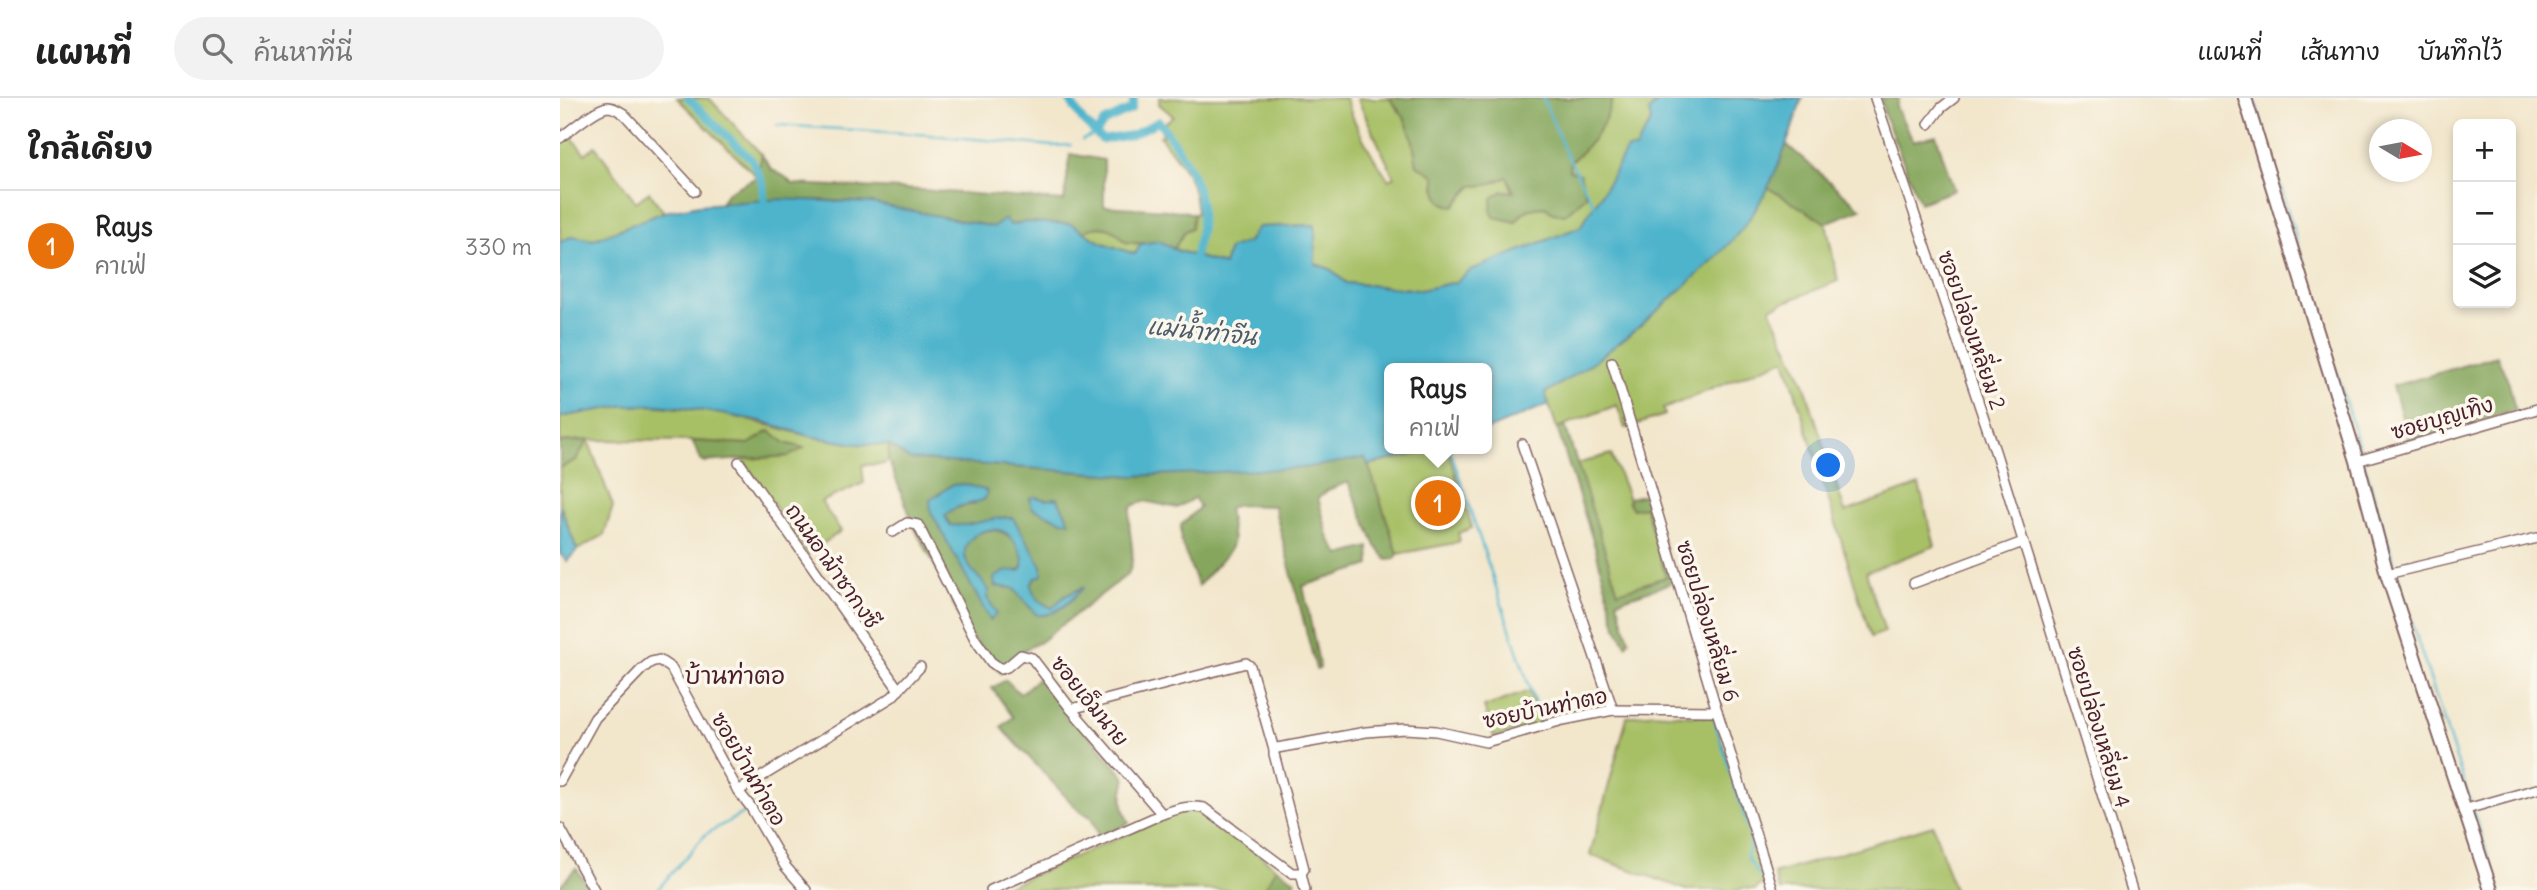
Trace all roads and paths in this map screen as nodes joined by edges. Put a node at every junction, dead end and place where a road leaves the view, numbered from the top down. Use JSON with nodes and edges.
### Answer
{"nodes":[{"id":1,"x":1875,"y":98,"type":"edge"},
{"id":2,"x":1954,"y":98,"type":"edge"},
{"id":3,"x":2245,"y":98,"type":"edge"},
{"id":4,"x":1930,"y":124,"type":"dead end"},
{"id":5,"x":560,"y":138,"type":"edge"},
{"id":6,"x":695,"y":191,"type":"dead end"},
{"id":7,"x":1612,"y":362,"type":"dead end"},
{"id":8,"x":2537,"y":409,"type":"edge"},
{"id":9,"x":1522,"y":444,"type":"dead end"},
{"id":10,"x":2357,"y":461,"type":"junction"},
{"id":11,"x":739,"y":462,"type":"dead end"},
{"id":12,"x":893,"y":531,"type":"dead end"},
{"id":13,"x":2537,"y":538,"type":"edge"},
{"id":14,"x":2023,"y":542,"type":"junction"},
{"id":15,"x":2033,"y":574,"type":"joint"},
{"id":16,"x":2387,"y":575,"type":"junction"},
{"id":17,"x":1914,"y":583,"type":"dead end"},
{"id":18,"x":920,"y":667,"type":"dead end"},
{"id":19,"x":899,"y":690,"type":"junction"},
{"id":20,"x":1071,"y":709,"type":"junction"},
{"id":21,"x":1613,"y":710,"type":"junction"},
{"id":22,"x":1717,"y":711,"type":"junction"},
{"id":23,"x":1273,"y":750,"type":"junction"},
{"id":24,"x":560,"y":781,"type":"edge"},
{"id":25,"x":2537,"y":789,"type":"edge"},
{"id":26,"x":738,"y":791,"type":"junction"},
{"id":27,"x":2469,"y":808,"type":"junction"},
{"id":28,"x":1162,"y":814,"type":"junction"},
{"id":29,"x":560,"y":828,"type":"edge"},
{"id":30,"x":1301,"y":873,"type":"junction"},
{"id":31,"x":594,"y":890,"type":"edge"},
{"id":32,"x":806,"y":890,"type":"edge"},
{"id":33,"x":991,"y":890,"type":"edge"},
{"id":34,"x":1305,"y":890,"type":"edge"},
{"id":35,"x":1773,"y":890,"type":"edge"},
{"id":36,"x":2132,"y":890,"type":"edge"},
{"id":37,"x":2491,"y":890,"type":"edge"}],
"edges":[{"from":1,"to":14,"type":"street","name":"ซอยปล่องเหลี่ยม 2"},
{"from":2,"to":4,"type":"street"},
{"from":3,"to":10,"type":"street"},
{"from":5,"to":6,"type":"street"},
{"from":7,"to":22,"type":"street","name":"ซอยปล่องเหลี่ยม 6"},
{"from":8,"to":10,"type":"street","name":"ซอยบุญเทิง"},
{"from":9,"to":21,"type":"street"},
{"from":10,"to":16,"type":"street"},
{"from":11,"to":19,"type":"street","name":"ถนนอาม้าซากงซี"},
{"from":12,"to":20,"type":"street","name":"ซอยเอ็มนาย"},
{"from":13,"to":16,"type":"street"},
{"from":14,"to":15,"type":"street","name":"ซอยปล่องเหลี่ยม 2"},
{"from":14,"to":17,"type":"street"},
{"from":15,"to":36,"type":"street","name":"ซอยปล่องเหลี่ยม 4"},
{"from":16,"to":27,"type":"street"},
{"from":18,"to":19,"type":"street"},
{"from":19,"to":26,"type":"street"},
{"from":20,"to":23,"type":"street"},
{"from":20,"to":28,"type":"street","name":"ซอยเอ็มนาย"},
{"from":21,"to":22,"type":"street","name":"ซอยบ้านท่าตอ"},
{"from":21,"to":23,"type":"street","name":"ซอยบ้านท่าตอ"},
{"from":22,"to":35,"type":"street","name":"ซอยปล่องเหลี่ยม 6"},
{"from":23,"to":30,"type":"street"},
{"from":24,"to":26,"type":"street","name":"ซอยบ้านท่าตอ"},
{"from":25,"to":27,"type":"street"},
{"from":26,"to":32,"type":"street","name":"ซอยบ้านท่าตอ"},
{"from":27,"to":37,"type":"street"},
{"from":28,"to":30,"type":"street"},
{"from":28,"to":33,"type":"street"},
{"from":29,"to":31,"type":"street"},
{"from":30,"to":34,"type":"street"}]}
